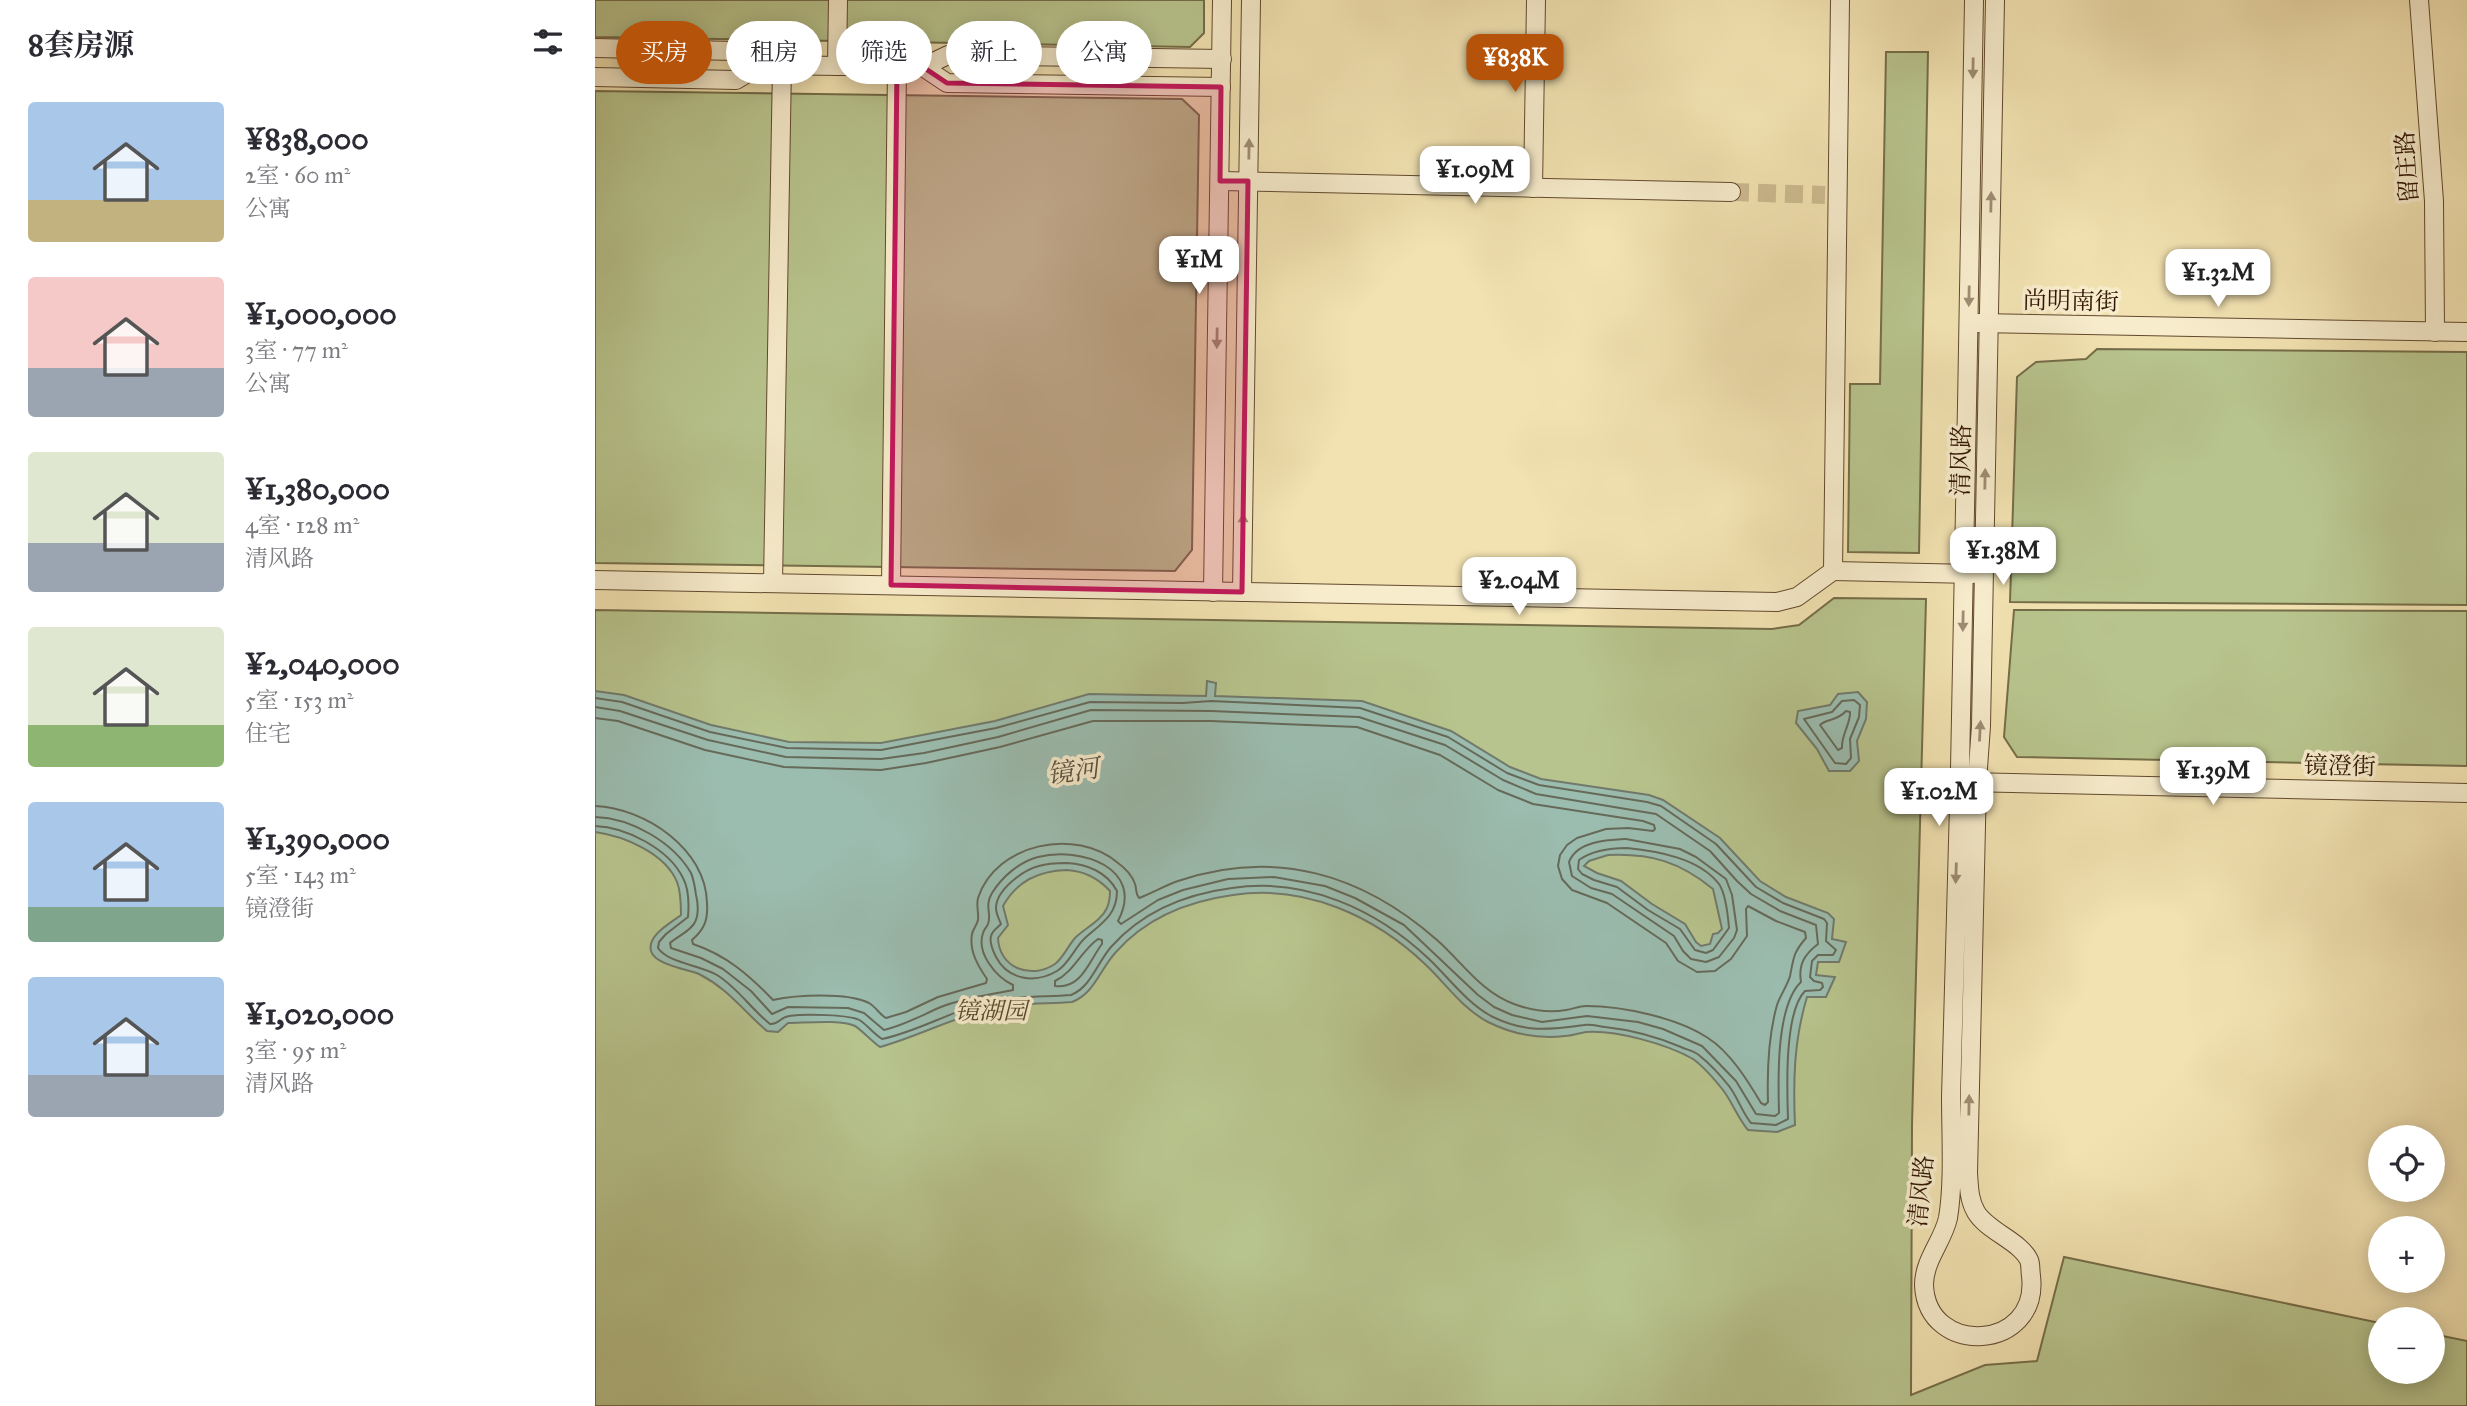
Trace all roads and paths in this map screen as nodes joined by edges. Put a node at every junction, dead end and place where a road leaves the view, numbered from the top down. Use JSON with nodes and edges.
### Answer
{"nodes":[{"id":1,"x":838,"y":0,"type":"edge"},
{"id":2,"x":1222,"y":0,"type":"edge"},
{"id":3,"x":1251,"y":0,"type":"edge"},
{"id":4,"x":1536,"y":0,"type":"edge"},
{"id":5,"x":1840,"y":0,"type":"edge"},
{"id":6,"x":1974,"y":0,"type":"edge"},
{"id":7,"x":1995,"y":0,"type":"edge"},
{"id":8,"x":2419,"y":0,"type":"edge"},
{"id":9,"x":838,"y":21,"type":"edge"},
{"id":10,"x":595,"y":48,"type":"edge"},
{"id":11,"x":726,"y":51,"type":"edge"},
{"id":12,"x":1221,"y":59,"type":"junction"},
{"id":13,"x":932,"y":63,"type":"edge"},
{"id":14,"x":932,"y":73,"type":"edge"},
{"id":15,"x":595,"y":77,"type":"edge"},
{"id":16,"x":726,"y":80,"type":"edge"},
{"id":17,"x":782,"y":84,"type":"edge"},
{"id":18,"x":897,"y":84,"type":"edge"},
{"id":19,"x":1221,"y":87,"type":"junction"},
{"id":20,"x":1220,"y":181,"type":"junction"},
{"id":21,"x":1248,"y":181,"type":"junction"},
{"id":22,"x":1533,"y":188,"type":"junction"},
{"id":23,"x":1731,"y":192,"type":"tunnel mouth"},
{"id":24,"x":1968,"y":323,"type":"junction"},
{"id":25,"x":1988,"y":324,"type":"junction"},
{"id":26,"x":2435,"y":332,"type":"junction"},
{"id":27,"x":2467,"y":332,"type":"edge"},
{"id":28,"x":1833,"y":571,"type":"junction"},
{"id":29,"x":1964,"y":574,"type":"junction"},
{"id":30,"x":1984,"y":575,"type":"junction"},
{"id":31,"x":595,"y":579,"type":"edge"},
{"id":32,"x":773,"y":583,"type":"junction"},
{"id":33,"x":891,"y":585,"type":"junction"},
{"id":34,"x":1213,"y":592,"type":"junction"},
{"id":35,"x":1242,"y":592,"type":"junction"},
{"id":36,"x":1968,"y":782,"type":"junction"},
{"id":37,"x":2467,"y":793,"type":"edge"}],
"edges":[{"from":1,"to":9,"type":"street"},
{"from":2,"to":12,"type":"street"},
{"from":21,"to":3,"type":"street","one_way":true},
{"from":4,"to":22,"type":"street"},
{"from":5,"to":28,"type":"street"},
{"from":6,"to":24,"type":"street","name":"清风路","one_way":true},
{"from":25,"to":7,"type":"street","name":"清风路","one_way":true},
{"from":8,"to":26,"type":"street","name":"留庄路"},
{"from":10,"to":11,"type":"street"},
{"from":12,"to":13,"type":"street"},
{"from":12,"to":19,"type":"street"},
{"from":14,"to":19,"type":"street"},
{"from":15,"to":16,"type":"street"},
{"from":17,"to":32,"type":"street"},
{"from":18,"to":33,"type":"street"},
{"from":19,"to":20,"type":"street"},
{"from":20,"to":21,"type":"street"},
{"from":20,"to":34,"type":"street","one_way":true},
{"from":21,"to":22,"type":"street"},
{"from":35,"to":21,"type":"street","one_way":true},
{"from":22,"to":23,"type":"street"},
{"from":24,"to":25,"type":"street","name":"尚明南街"},
{"from":24,"to":29,"type":"street","name":"清风路"},
{"from":25,"to":26,"type":"street","name":"尚明南街"},
{"from":30,"to":25,"type":"street","name":"清风路","one_way":true},
{"from":26,"to":27,"type":"street","name":"尚明南街"},
{"from":28,"to":29,"type":"street"},
{"from":28,"to":35,"type":"street"},
{"from":29,"to":30,"type":"street"},
{"from":29,"to":36,"type":"street","name":"清风路","one_way":true},
{"from":36,"to":30,"type":"street","name":"清风路","one_way":true},
{"from":31,"to":32,"type":"street"},
{"from":32,"to":33,"type":"street"},
{"from":33,"to":34,"type":"street"},
{"from":34,"to":35,"type":"street"},
{"from":36,"to":36,"type":"street","name":"清风路","one_way":true},
{"from":36,"to":37,"type":"street","name":"镜澄街"}]}
